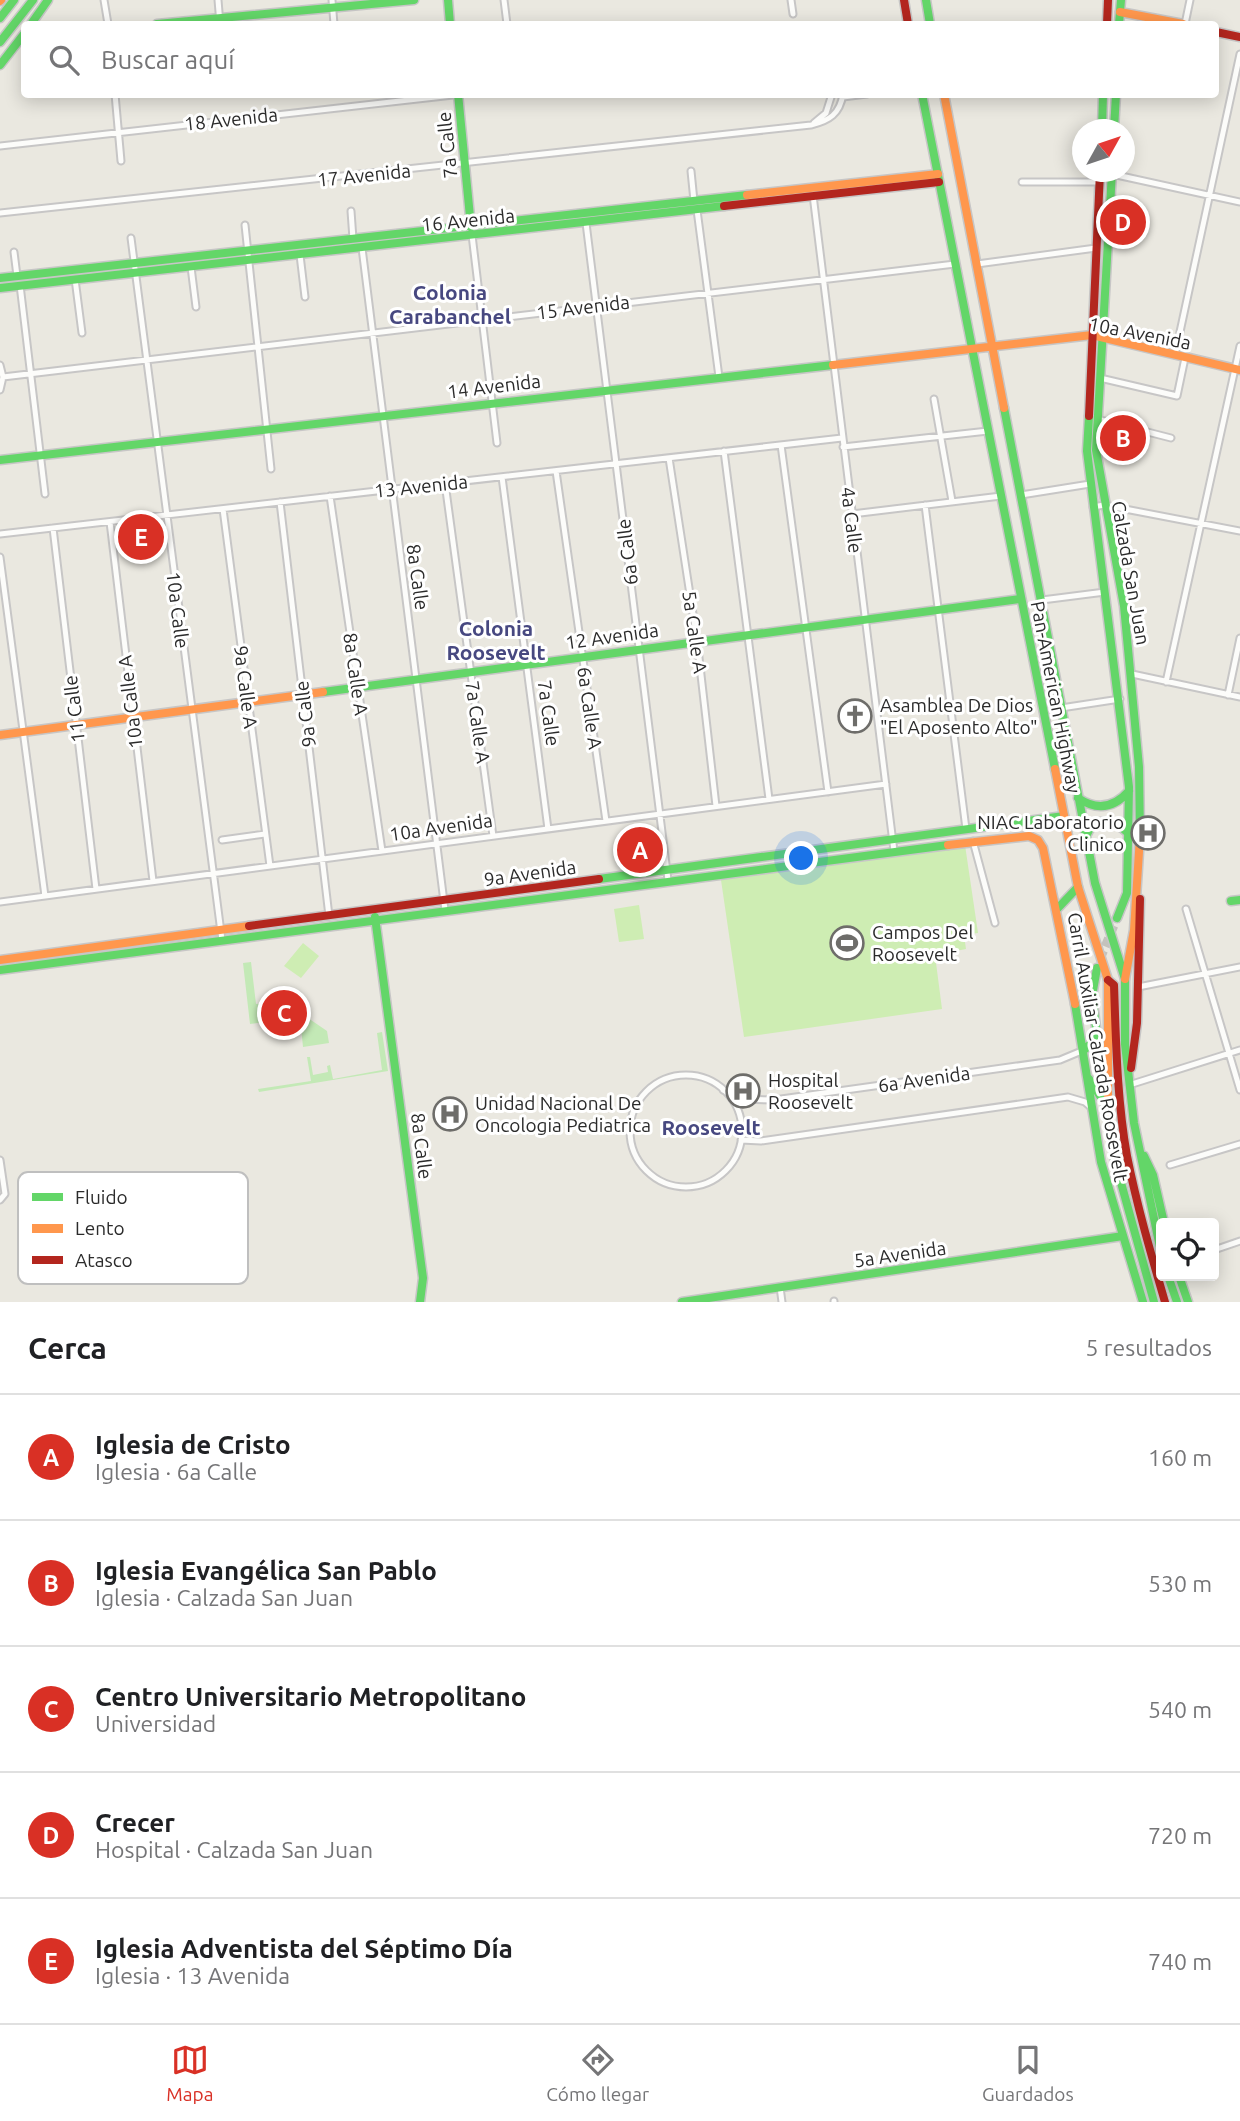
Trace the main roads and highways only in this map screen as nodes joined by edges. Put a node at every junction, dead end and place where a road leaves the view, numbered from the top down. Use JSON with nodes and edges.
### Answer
{"nodes":[{"id":1,"x":14,"y":0,"type":"edge"},
{"id":2,"x":20,"y":0,"type":"edge"},
{"id":3,"x":33,"y":0,"type":"edge"},
{"id":4,"x":48,"y":0,"type":"edge"},
{"id":5,"x":414,"y":0,"type":"edge"},
{"id":6,"x":448,"y":0,"type":"edge"},
{"id":7,"x":904,"y":0,"type":"edge"},
{"id":8,"x":926,"y":0,"type":"edge"},
{"id":9,"x":1108,"y":0,"type":"edge"},
{"id":10,"x":1121,"y":0,"type":"edge"},
{"id":11,"x":366,"y":2,"type":"edge"},
{"id":12,"x":332,"y":4,"type":"edge"},
{"id":13,"x":1120,"y":12,"type":"junction"},
{"id":14,"x":3,"y":14,"type":"edge"},
{"id":15,"x":33,"y":21,"type":"edge"},
{"id":16,"x":220,"y":21,"type":"edge"},
{"id":17,"x":450,"y":21,"type":"edge"},
{"id":18,"x":908,"y":21,"type":"edge"},
{"id":19,"x":930,"y":21,"type":"edge"},
{"id":20,"x":1107,"y":21,"type":"edge"},
{"id":21,"x":1119,"y":21,"type":"edge"},
{"id":22,"x":1168,"y":21,"type":"edge"},
{"id":23,"x":1219,"y":33,"type":"edge"},
{"id":24,"x":1240,"y":37,"type":"edge"},
{"id":25,"x":21,"y":39,"type":"edge"},
{"id":26,"x":0,"y":42,"type":"edge"},
{"id":27,"x":0,"y":65,"type":"edge"},
{"id":28,"x":460,"y":98,"type":"edge"},
{"id":29,"x":923,"y":98,"type":"edge"},
{"id":30,"x":945,"y":98,"type":"edge"},
{"id":31,"x":1104,"y":98,"type":"edge"},
{"id":32,"x":1116,"y":98,"type":"edge"},
{"id":33,"x":1103,"y":119,"type":"edge"},
{"id":34,"x":1115,"y":119,"type":"edge"},
{"id":35,"x":939,"y":178,"type":"junction"},
{"id":36,"x":1099,"y":182,"type":"edge"},
{"id":37,"x":1112,"y":182,"type":"edge"},
{"id":38,"x":696,"y":206,"type":"junction"},
{"id":39,"x":471,"y":225,"type":"junction"},
{"id":40,"x":472,"y":236,"type":"junction"},
{"id":41,"x":134,"y":268,"type":"junction"},
{"id":42,"x":0,"y":278,"type":"edge"},
{"id":43,"x":0,"y":288,"type":"edge"},
{"id":44,"x":1092,"y":335,"type":"junction"},
{"id":45,"x":1104,"y":338,"type":"junction"},
{"id":46,"x":992,"y":346,"type":"junction"},
{"id":47,"x":972,"y":350,"type":"junction"},
{"id":48,"x":1238,"y":369,"type":"edge"},
{"id":49,"x":0,"y":460,"type":"edge"},
{"id":50,"x":1020,"y":599,"type":"junction"},
{"id":51,"x":0,"y":735,"type":"edge"},
{"id":52,"x":1129,"y":790,"type":"junction"},
{"id":53,"x":1078,"y":799,"type":"junction"},
{"id":54,"x":1064,"y":816,"type":"junction"},
{"id":55,"x":1129,"y":834,"type":"junction"},
{"id":56,"x":1086,"y":836,"type":"junction"},
{"id":57,"x":1036,"y":839,"type":"joint"},
{"id":58,"x":1140,"y":858,"type":"junction"},
{"id":59,"x":1078,"y":887,"type":"junction"},
{"id":60,"x":1057,"y":909,"type":"junction"},
{"id":61,"x":374,"y":910,"type":"junction"},
{"id":62,"x":1117,"y":918,"type":"tunnel mouth"},
{"id":63,"x":375,"y":920,"type":"junction"},
{"id":64,"x":330,"y":921,"type":"junction"},
{"id":65,"x":186,"y":941,"type":"junction"},
{"id":66,"x":0,"y":960,"type":"edge"},
{"id":67,"x":1123,"y":967,"type":"junction"},
{"id":68,"x":1097,"y":968,"type":"tunnel mouth"},
{"id":69,"x":0,"y":970,"type":"edge"},
{"id":70,"x":1125,"y":979,"type":"junction"},
{"id":71,"x":1108,"y":980,"type":"junction"},
{"id":72,"x":1096,"y":1040,"type":"junction"},
{"id":73,"x":1117,"y":1048,"type":"junction"},
{"id":74,"x":1084,"y":1051,"type":"junction"},
{"id":75,"x":1089,"y":1079,"type":"junction"},
{"id":76,"x":1129,"y":1085,"type":"junction"},
{"id":77,"x":1108,"y":1108,"type":"junction"},
{"id":78,"x":1136,"y":1136,"type":"junction"},
{"id":79,"x":1163,"y":1218,"type":"edge"},
{"id":80,"x":1156,"y":1219,"type":"edge"},
{"id":81,"x":1123,"y":1236,"type":"junction"},
{"id":82,"x":1170,"y":1281,"type":"edge"},
{"id":83,"x":1181,"y":1281,"type":"edge"},
{"id":84,"x":420,"y":1302,"type":"edge"},
{"id":85,"x":688,"y":1302,"type":"edge"},
{"id":86,"x":1143,"y":1302,"type":"edge"},
{"id":87,"x":1156,"y":1302,"type":"edge"},
{"id":88,"x":1165,"y":1302,"type":"edge"},
{"id":89,"x":1177,"y":1302,"type":"edge"},
{"id":90,"x":1188,"y":1302,"type":"edge"}],
"edges":[{"from":1,"to":14,"type":"main road"},
{"from":2,"to":14,"type":"main road"},
{"from":3,"to":26,"type":"main road"},
{"from":4,"to":15,"type":"main road"},
{"from":5,"to":11,"type":"main road"},
{"from":6,"to":17,"type":"main road"},
{"from":7,"to":18,"type":"main road"},
{"from":8,"to":19,"type":"main road"},
{"from":9,"to":20,"type":"main road"},
{"from":10,"to":13,"type":"main road"},
{"from":11,"to":12,"type":"main road"},
{"from":12,"to":16,"type":"main road"},
{"from":13,"to":21,"type":"main road"},
{"from":13,"to":22,"type":"main road"},
{"from":23,"to":24,"type":"main road"},
{"from":25,"to":27,"type":"main road"},
{"from":28,"to":39,"type":"main road","name":"7a Calle"},
{"from":29,"to":35,"type":"main road","name":"Pan-American Highway"},
{"from":30,"to":46,"type":"main road","name":"Pan-American Highway"},
{"from":31,"to":33,"type":"main road"},
{"from":32,"to":34,"type":"main road"},
{"from":35,"to":38,"type":"main road","name":"16 Avenida"},
{"from":35,"to":47,"type":"main road","name":"Pan-American Highway"},
{"from":36,"to":44,"type":"main road","name":"Calzada San Juan"},
{"from":37,"to":45,"type":"main road","name":"Calzada San Juan"},
{"from":38,"to":39,"type":"main road","name":"16 Avenida"},
{"from":38,"to":40,"type":"main road","name":"16 Avenida"},
{"from":39,"to":40,"type":"main road","name":"7a Calle"},
{"from":39,"to":41,"type":"main road","name":"16 Avenida"},
{"from":40,"to":41,"type":"main road","name":"16 Avenida"},
{"from":41,"to":42,"type":"main road","name":"16 Avenida"},
{"from":41,"to":43,"type":"main road","name":"16 Avenida"},
{"from":44,"to":45,"type":"main road","name":"10a Avenida"},
{"from":44,"to":46,"type":"main road","name":"10a Avenida"},
{"from":44,"to":52,"type":"main road","name":"Calzada San Juan"},
{"from":45,"to":48,"type":"main road","name":"10a Avenida"},
{"from":45,"to":58,"type":"main road","name":"Calzada San Juan"},
{"from":46,"to":47,"type":"main road","name":"14 Avenida"},
{"from":46,"to":53,"type":"main road","name":"Pan-American Highway"},
{"from":47,"to":49,"type":"main road","name":"14 Avenida"},
{"from":47,"to":50,"type":"main road","name":"Pan-American Highway"},
{"from":50,"to":51,"type":"main road","name":"12 Avenida"},
{"from":50,"to":54,"type":"main road","name":"Pan-American Highway"},
{"from":52,"to":53,"type":"main road"},
{"from":52,"to":55,"type":"main road","name":"Calzada San Juan"},
{"from":53,"to":56,"type":"main road","name":"Pan-American Highway"},
{"from":54,"to":59,"type":"main road","name":"Pan-American Highway"},
{"from":54,"to":61,"type":"main road","name":"9a Avenida"},
{"from":55,"to":56,"type":"main road"},
{"from":55,"to":62,"type":"main road","name":"Calzada San Juan"},
{"from":56,"to":67,"type":"main road","name":"Pan-American Highway"},
{"from":57,"to":60,"type":"main road","name":"Carril Auxiliar Calzada Roosevelt"},
{"from":57,"to":63,"type":"main road","name":"9a Avenida"},
{"from":58,"to":70,"type":"main road","name":"Calzada San Juan"},
{"from":58,"to":76,"type":"main road","name":"Carril Auxiliar Calzada Roosevelt"},
{"from":59,"to":60,"type":"main road"},
{"from":59,"to":71,"type":"main road","name":"Pan-American Highway"},
{"from":60,"to":74,"type":"main road","name":"Carril Auxiliar Calzada Roosevelt"},
{"from":61,"to":63,"type":"main road","name":"8a Calle"},
{"from":61,"to":64,"type":"main road","name":"9a Avenida"},
{"from":63,"to":64,"type":"main road","name":"9a Avenida"},
{"from":63,"to":84,"type":"main road","name":"8a Calle"},
{"from":64,"to":65,"type":"main road","name":"9a Avenida"},
{"from":65,"to":66,"type":"main road","name":"9a Avenida"},
{"from":65,"to":69,"type":"main road","name":"9a Avenida"},
{"from":67,"to":70,"type":"main road","name":"Pan-American Highway"},
{"from":67,"to":73,"type":"main road"},
{"from":68,"to":72,"type":"main road"},
{"from":70,"to":76,"type":"main road","name":"Pan-American Highway"},
{"from":71,"to":73,"type":"main road"},
{"from":71,"to":77,"type":"main road","name":"Pan-American Highway"},
{"from":72,"to":74,"type":"main road"},
{"from":72,"to":77,"type":"main road"},
{"from":73,"to":88,"type":"main road"},
{"from":74,"to":75,"type":"main road","name":"Carril Auxiliar Calzada Roosevelt"},
{"from":75,"to":77,"type":"main road"},
{"from":75,"to":81,"type":"main road","name":"Carril Auxiliar Calzada Roosevelt"},
{"from":76,"to":78,"type":"main road","name":"Pan-American Highway"},
{"from":77,"to":87,"type":"main road","name":"Pan-American Highway"},
{"from":78,"to":79,"type":"main road","name":"Carril Auxiliar Calzada Roosevelt"},
{"from":78,"to":80,"type":"main road","name":"Pan-American Highway"},
{"from":81,"to":85,"type":"main road","name":"5a Avenida"},
{"from":81,"to":86,"type":"main road","name":"Carril Auxiliar Calzada Roosevelt"},
{"from":82,"to":89,"type":"main road"},
{"from":83,"to":90,"type":"main road"}]}
